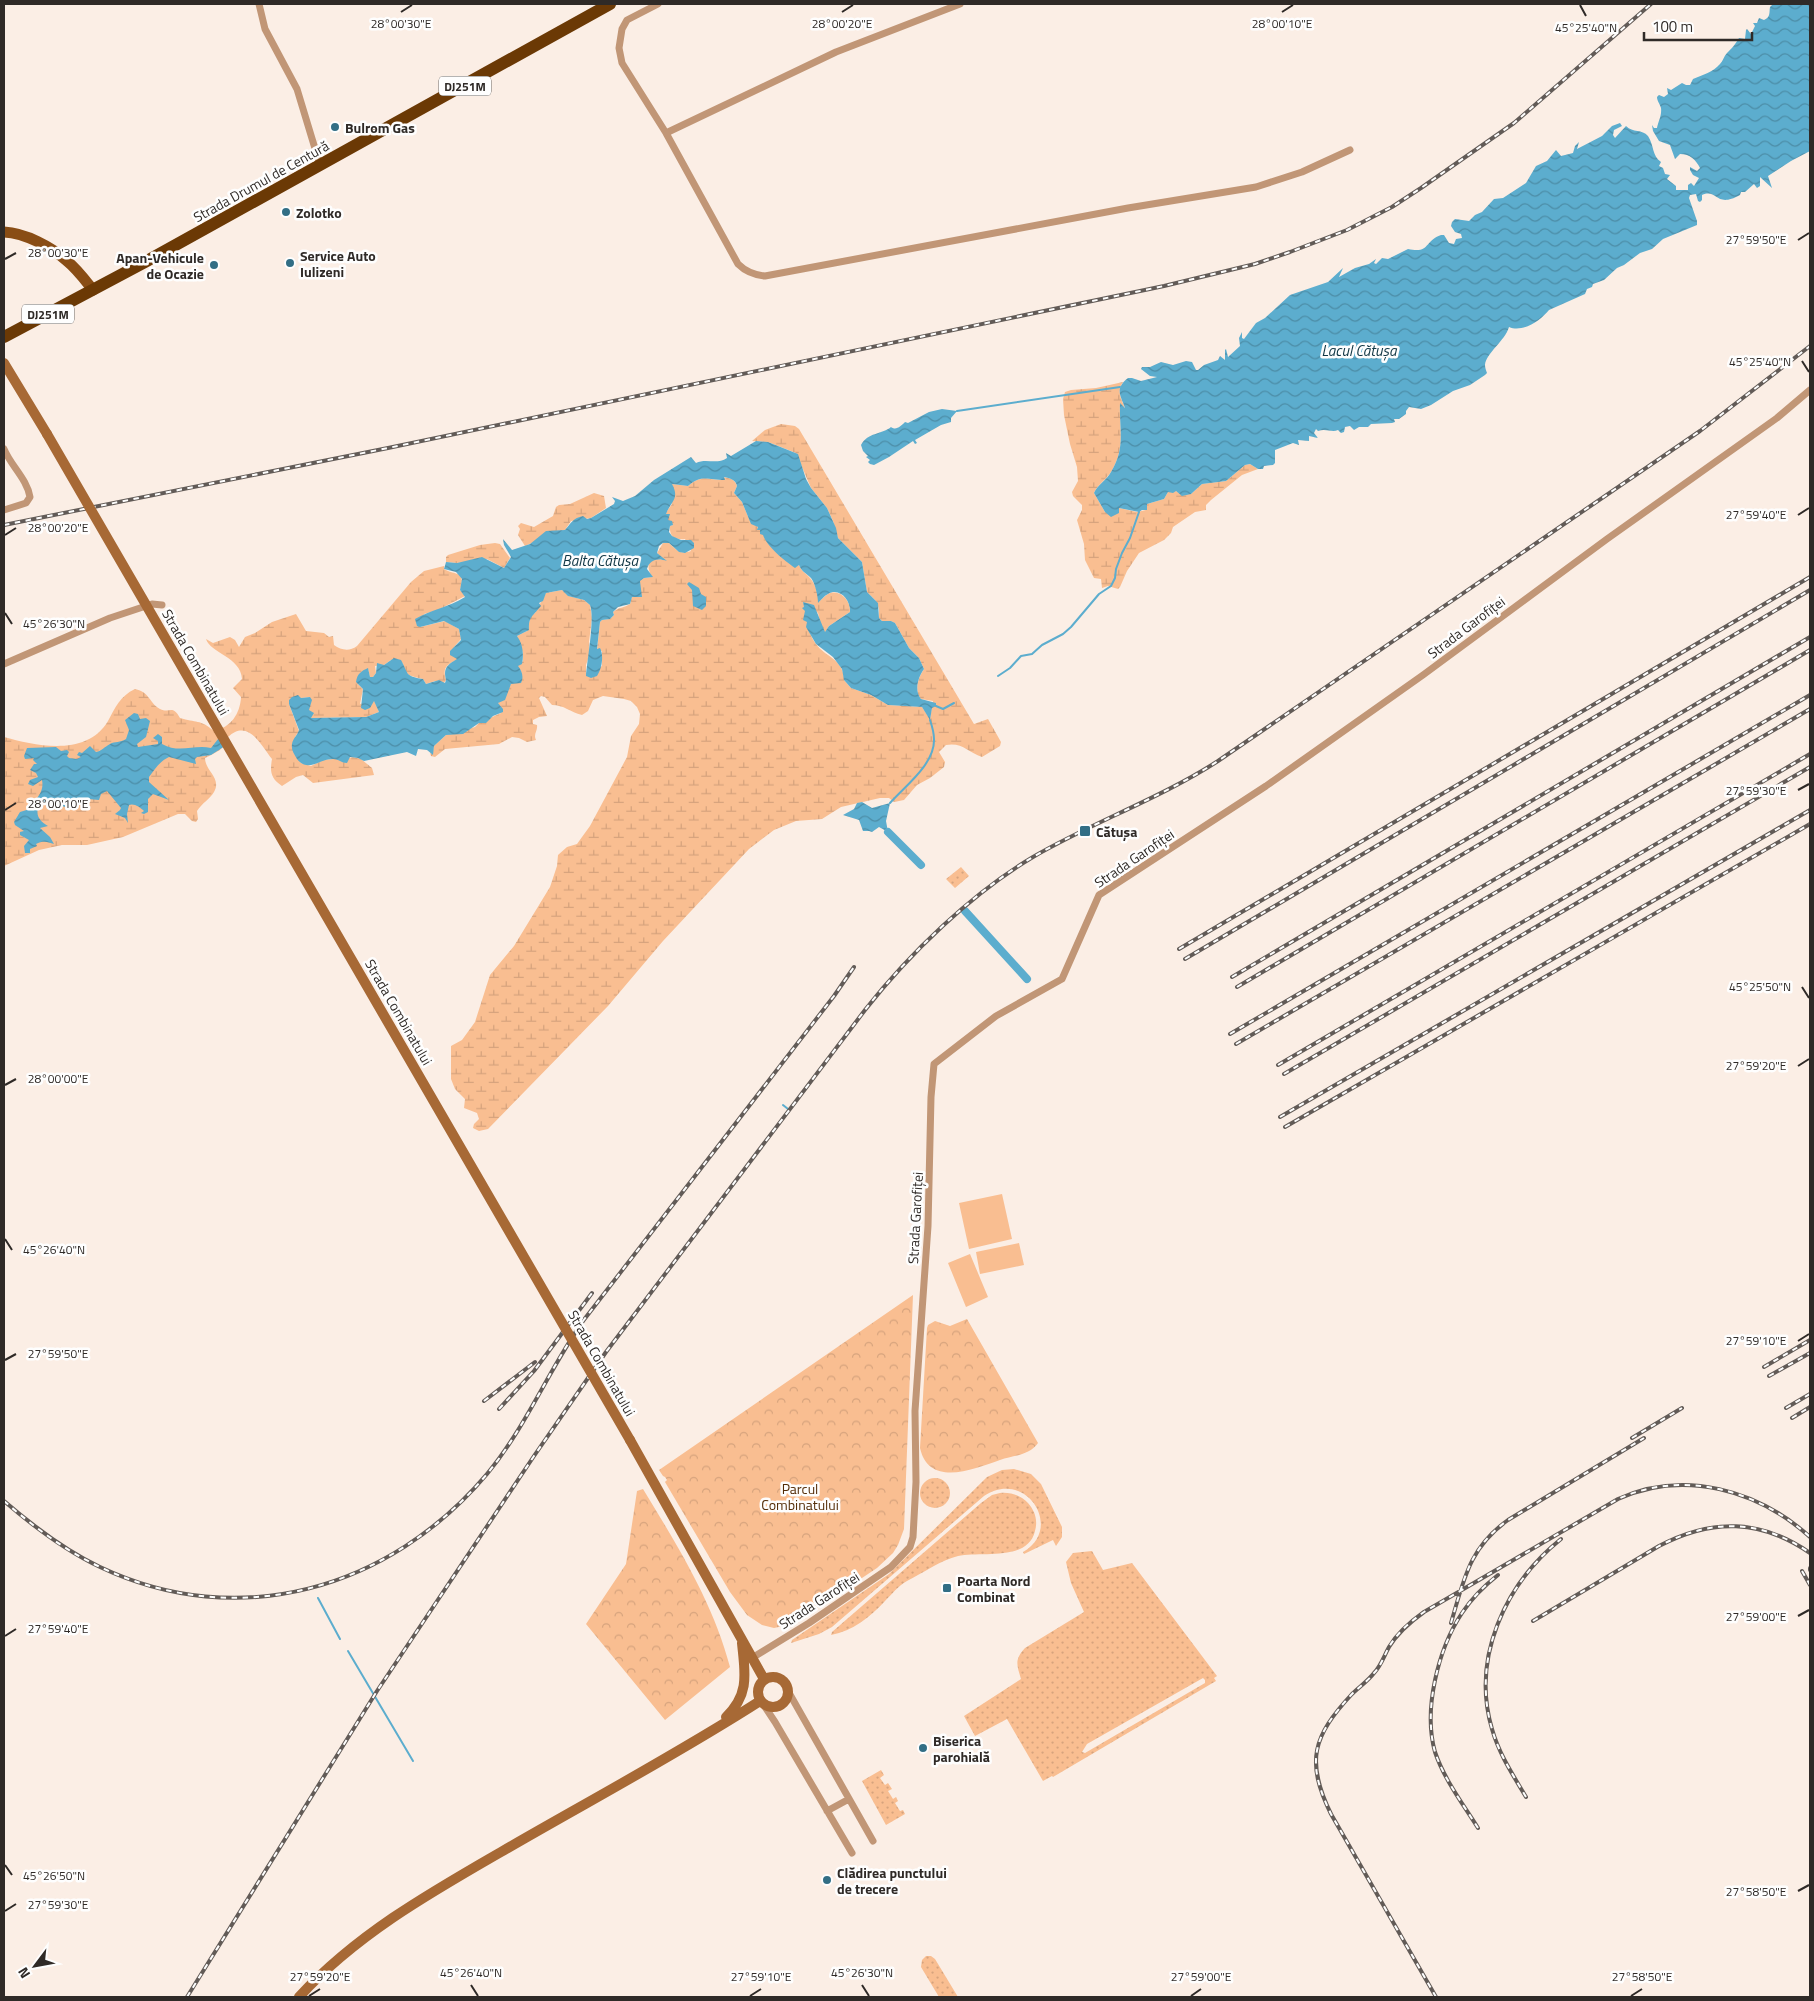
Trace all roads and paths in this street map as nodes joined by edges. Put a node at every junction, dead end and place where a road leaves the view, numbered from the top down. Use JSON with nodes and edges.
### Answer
{"nodes":[{"id":1,"x":259,"y":4,"type":"edge"},
{"id":2,"x":658,"y":4,"type":"edge"},
{"id":3,"x":960,"y":4,"type":"edge"},
{"id":4,"x":606,"y":5,"type":"edge"},
{"id":5,"x":666,"y":133,"type":"junction"},
{"id":6,"x":1350,"y":150,"type":"dead end"},
{"id":7,"x":320,"y":165,"type":"junction"},
{"id":8,"x":4,"y":232,"type":"edge"},
{"id":9,"x":93,"y":290,"type":"junction"},
{"id":10,"x":4,"y":337,"type":"edge"},
{"id":11,"x":4,"y":363,"type":"edge"},
{"id":12,"x":1810,"y":390,"type":"edge"},
{"id":13,"x":4,"y":449,"type":"edge"},
{"id":14,"x":4,"y":510,"type":"edge"},
{"id":15,"x":162,"y":605,"type":"dead end"},
{"id":16,"x":4,"y":664,"type":"edge"},
{"id":17,"x":742,"y":1640,"type":"junction"},
{"id":18,"x":752,"y":1658,"type":"junction"},
{"id":19,"x":764,"y":1680,"type":"junction"},
{"id":20,"x":788,"y":1691,"type":"junction"},
{"id":21,"x":761,"y":1702,"type":"junction"},
{"id":22,"x":711,"y":1730,"type":"junction"},
{"id":23,"x":849,"y":1799,"type":"junction"},
{"id":24,"x":827,"y":1811,"type":"junction"},
{"id":25,"x":872,"y":1842,"type":"dead end"},
{"id":26,"x":852,"y":1853,"type":"dead end"},
{"id":27,"x":299,"y":1997,"type":"edge"}],
"edges":[{"from":1,"to":7,"type":"street"},
{"from":2,"to":5,"type":"street"},
{"from":3,"to":5,"type":"street"},
{"from":4,"to":7,"type":"highway","name":"Strada Drumul de Centură","number":"DJ251M"},
{"from":5,"to":6,"type":"street"},
{"from":7,"to":9,"type":"highway","name":"Strada Drumul de Centură","number":"DJ251M"},
{"from":8,"to":9,"type":"main road"},
{"from":9,"to":10,"type":"highway","name":"Strada Drumul de Centură","number":"DJ251M"},
{"from":11,"to":17,"type":"street","name":"Strada Combinatului","bridge":true},
{"from":12,"to":18,"type":"street","name":"Strada Garofiței"},
{"from":13,"to":14,"type":"street"},
{"from":15,"to":16,"type":"street"},
{"from":17,"to":18,"type":"street","name":"Strada Combinatului"},
{"from":17,"to":22,"type":"street"},
{"from":18,"to":19,"type":"street","name":"Strada Combinatului"},
{"from":19,"to":20,"type":"street"},
{"from":19,"to":21,"type":"street"},
{"from":20,"to":21,"type":"street"},
{"from":20,"to":23,"type":"street"},
{"from":21,"to":22,"type":"street"},
{"from":21,"to":24,"type":"street"},
{"from":22,"to":27,"type":"street"},
{"from":23,"to":24,"type":"street"},
{"from":23,"to":25,"type":"street"},
{"from":24,"to":26,"type":"street"}]}
